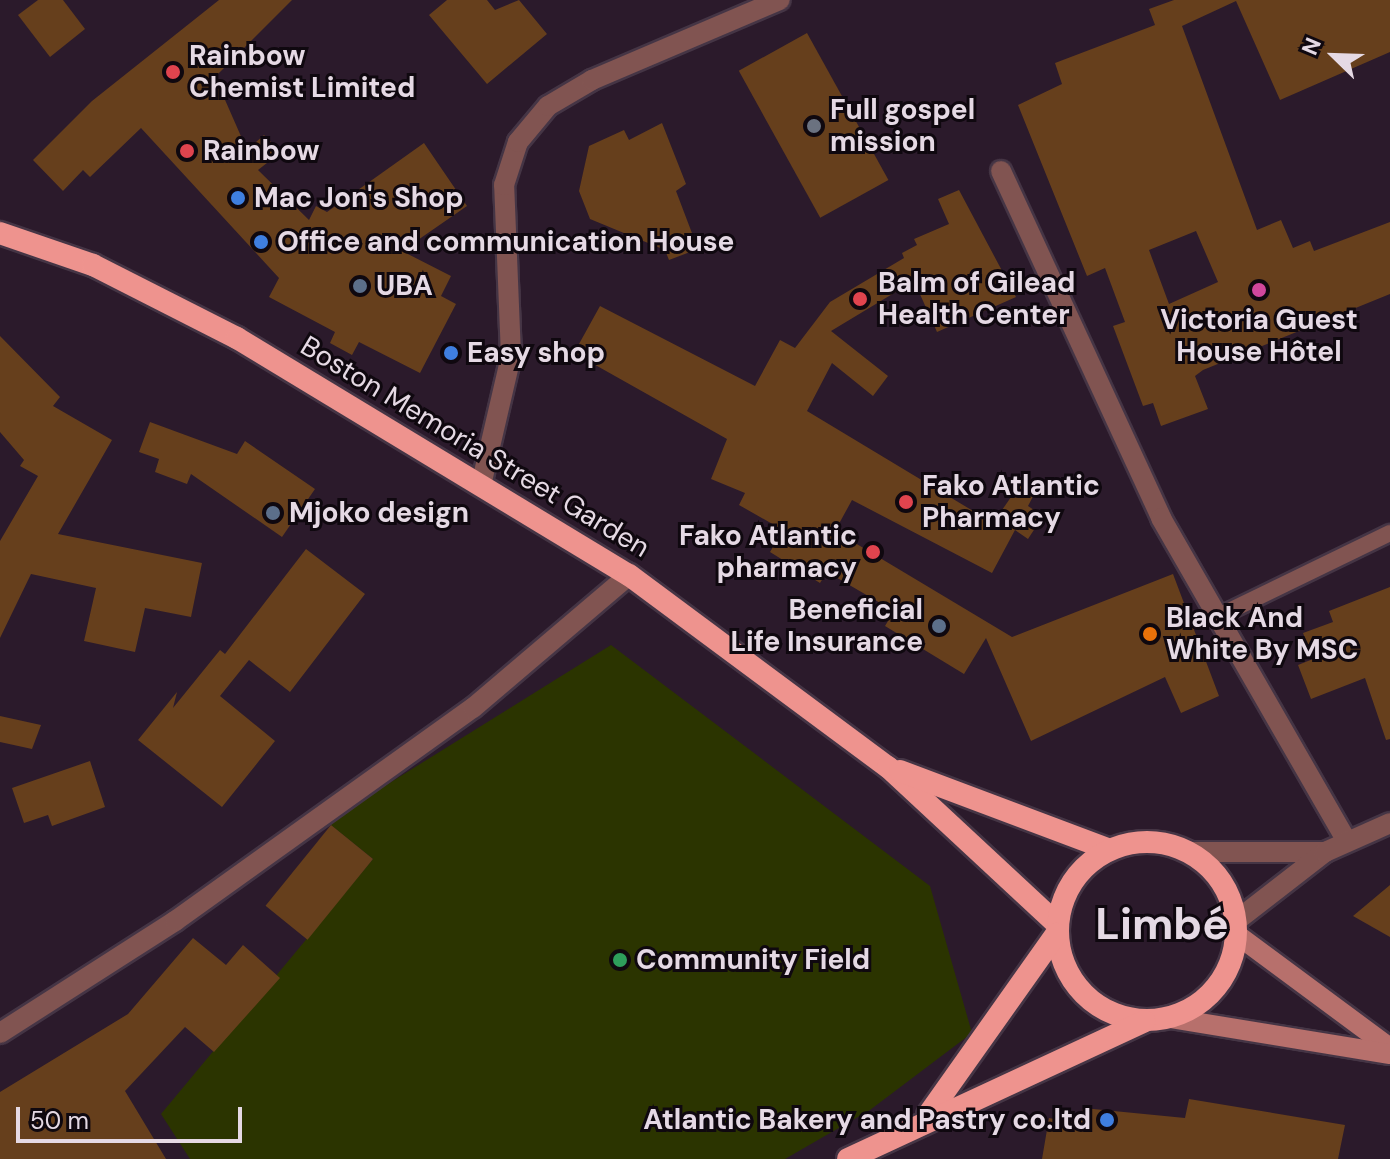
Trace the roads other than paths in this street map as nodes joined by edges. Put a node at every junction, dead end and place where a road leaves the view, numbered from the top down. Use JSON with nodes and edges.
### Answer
{"nodes":[{"id":1,"x":780,"y":0,"type":"edge"},
{"id":2,"x":1001,"y":171,"type":"dead end"},
{"id":3,"x":0,"y":233,"type":"edge"},
{"id":4,"x":482,"y":481,"type":"junction"},
{"id":5,"x":1390,"y":533,"type":"edge"},
{"id":6,"x":629,"y":575,"type":"junction"},
{"id":7,"x":1219,"y":616,"type":"junction"},
{"id":8,"x":888,"y":767,"type":"junction"},
{"id":9,"x":1390,"y":823,"type":"edge"},
{"id":10,"x":1346,"y":840,"type":"junction"},
{"id":11,"x":1107,"y":849,"type":"junction"},
{"id":12,"x":1192,"y":852,"type":"junction"},
{"id":13,"x":1325,"y":852,"type":"junction"},
{"id":14,"x":1236,"y":928,"type":"junction"},
{"id":15,"x":1056,"y":929,"type":"junction"},
{"id":16,"x":1170,"y":1018,"type":"junction"},
{"id":17,"x":1145,"y":1021,"type":"junction"},
{"id":18,"x":0,"y":1033,"type":"edge"},
{"id":19,"x":1390,"y":1051,"type":"edge"},
{"id":20,"x":927,"y":1116,"type":"junction"},
{"id":21,"x":848,"y":1159,"type":"edge"}],
"edges":[{"from":1,"to":4,"type":"street"},
{"from":2,"to":7,"type":"street"},
{"from":3,"to":4,"type":"highway","name":"Boston Memoria Street Garden"},
{"from":4,"to":6,"type":"highway","name":"Boston Memoria Street Garden"},
{"from":5,"to":7,"type":"lane"},
{"from":6,"to":8,"type":"highway","name":"Boston Memoria Street Garden"},
{"from":6,"to":18,"type":"street"},
{"from":7,"to":10,"type":"street"},
{"from":8,"to":11,"type":"highway","name":"Boston Memoria Street Garden"},
{"from":8,"to":15,"type":"highway","name":"Boston Memoria Street Garden"},
{"from":9,"to":10,"type":"street"},
{"from":10,"to":13,"type":"street"},
{"from":11,"to":12,"type":"highway"},
{"from":11,"to":15,"type":"highway"},
{"from":12,"to":13,"type":"street"},
{"from":12,"to":14,"type":"highway"},
{"from":13,"to":14,"type":"street"},
{"from":14,"to":16,"type":"highway"},
{"from":14,"to":19,"type":"main road"},
{"from":15,"to":17,"type":"highway"},
{"from":15,"to":20,"type":"highway"},
{"from":16,"to":17,"type":"highway"},
{"from":16,"to":19,"type":"main road"},
{"from":17,"to":20,"type":"highway"},
{"from":20,"to":21,"type":"highway"}]}
